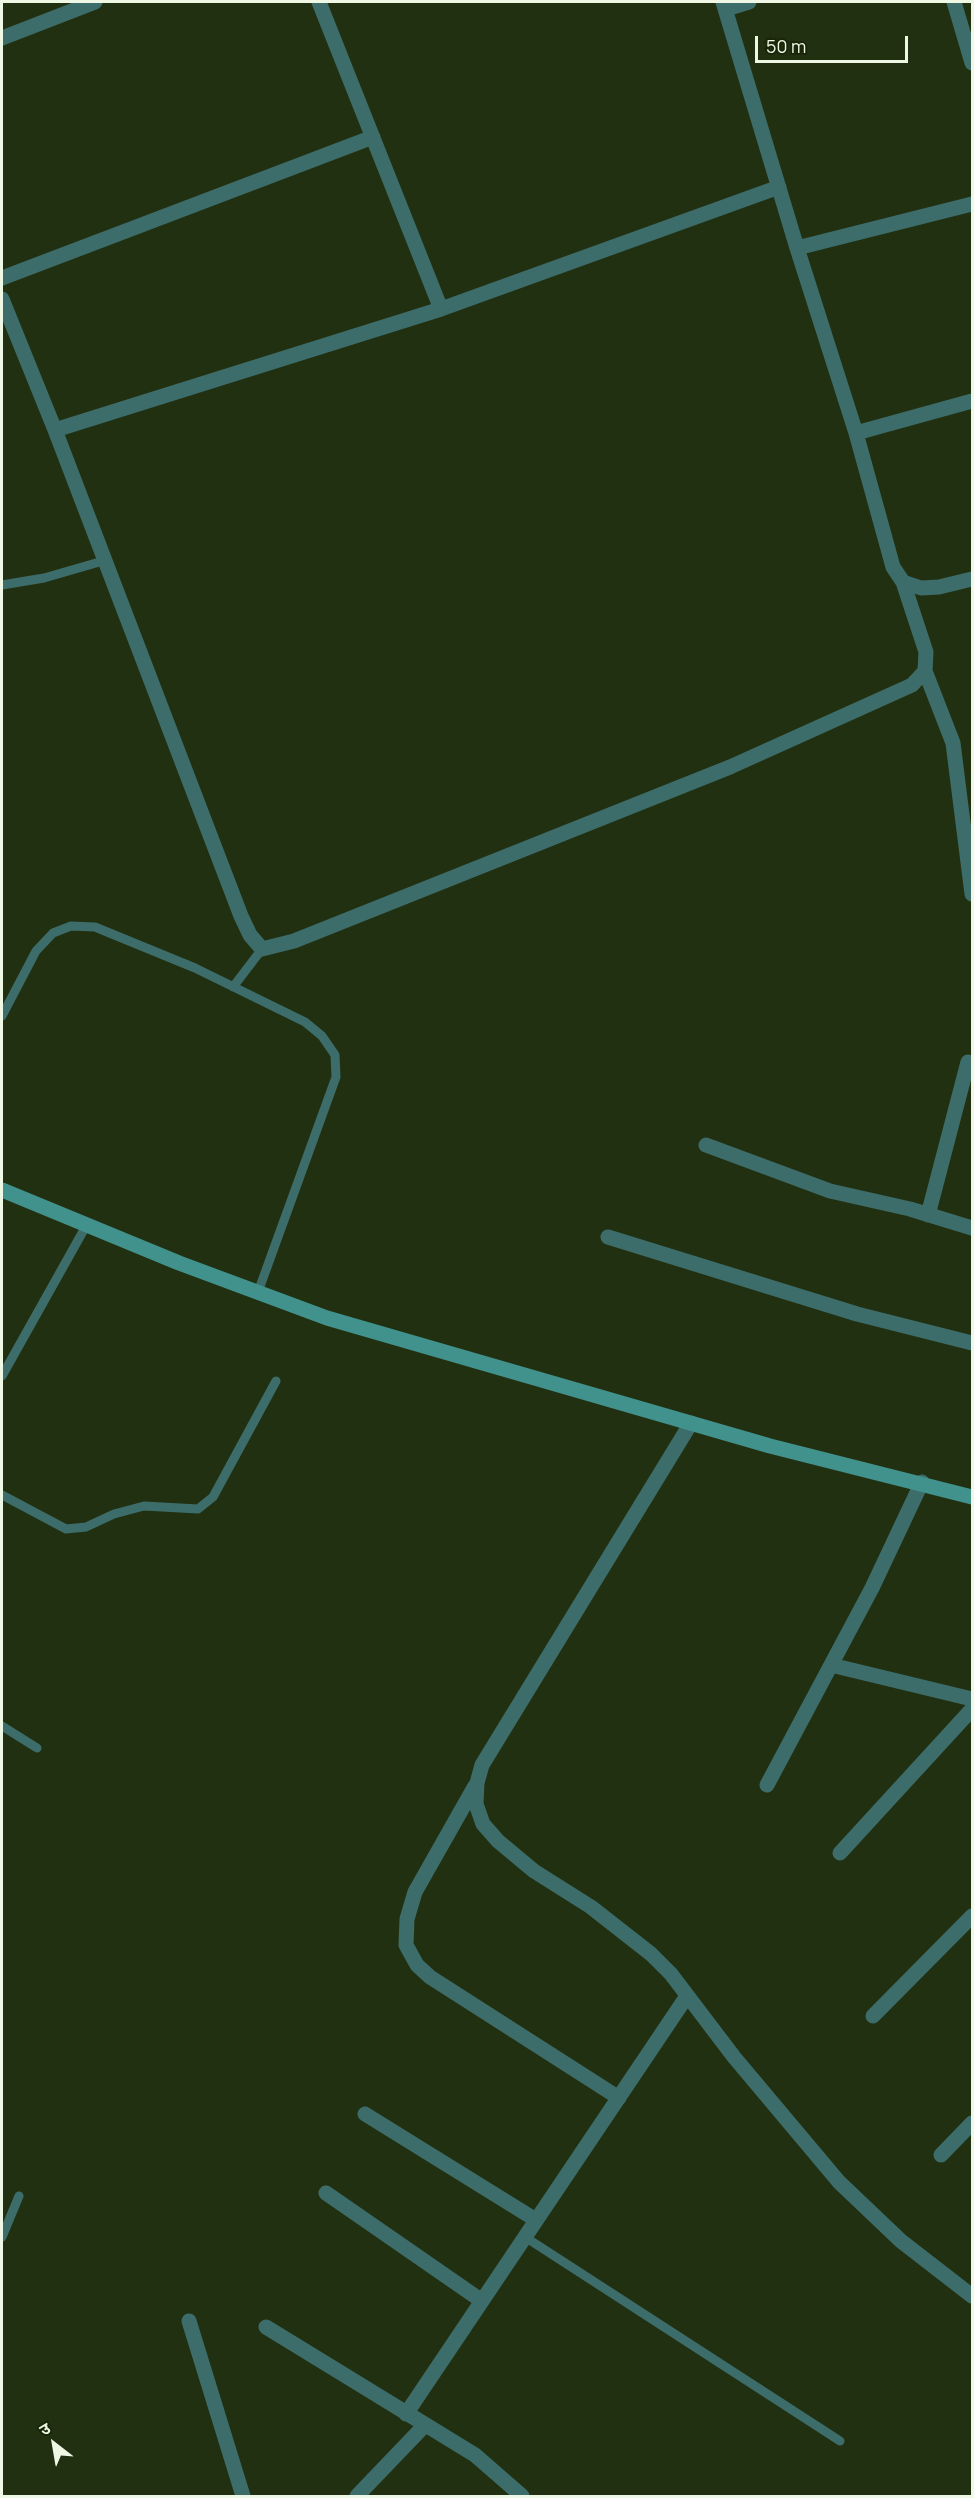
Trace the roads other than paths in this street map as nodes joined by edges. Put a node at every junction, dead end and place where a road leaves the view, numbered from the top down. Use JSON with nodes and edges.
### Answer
{"nodes":[{"id":1,"x":95,"y":2,"type":"edge"},
{"id":2,"x":319,"y":2,"type":"edge"},
{"id":3,"x":749,"y":2,"type":"edge"},
{"id":4,"x":954,"y":2,"type":"edge"},
{"id":5,"x":724,"y":5,"type":"edge"},
{"id":6,"x":968,"y":32,"type":"edge"},
{"id":7,"x":2,"y":38,"type":"edge"},
{"id":8,"x":972,"y":63,"type":"edge"},
{"id":9,"x":373,"y":137,"type":"junction"},
{"id":10,"x":779,"y":187,"type":"junction"},
{"id":11,"x":972,"y":204,"type":"edge"},
{"id":12,"x":797,"y":248,"type":"junction"},
{"id":13,"x":2,"y":278,"type":"edge"},
{"id":14,"x":2,"y":299,"type":"edge"},
{"id":15,"x":441,"y":309,"type":"junction"},
{"id":16,"x":972,"y":401,"type":"edge"},
{"id":17,"x":55,"y":430,"type":"junction"},
{"id":18,"x":856,"y":433,"type":"junction"},
{"id":19,"x":103,"y":561,"type":"junction"},
{"id":20,"x":972,"y":579,"type":"edge"},
{"id":21,"x":903,"y":582,"type":"junction"},
{"id":22,"x":2,"y":585,"type":"edge"},
{"id":23,"x":926,"y":671,"type":"junction"},
{"id":24,"x":972,"y":894,"type":"edge"},
{"id":25,"x":262,"y":949,"type":"junction"},
{"id":26,"x":232,"y":987,"type":"junction"},
{"id":27,"x":2,"y":1016,"type":"edge"},
{"id":28,"x":968,"y":1062,"type":"dead end"},
{"id":29,"x":706,"y":1145,"type":"dead end"},
{"id":30,"x":2,"y":1190,"type":"edge"},
{"id":31,"x":928,"y":1215,"type":"junction"},
{"id":32,"x":86,"y":1226,"type":"junction"},
{"id":33,"x":972,"y":1228,"type":"edge"},
{"id":34,"x":608,"y":1237,"type":"dead end"},
{"id":35,"x":258,"y":1292,"type":"junction"},
{"id":36,"x":972,"y":1343,"type":"edge"},
{"id":37,"x":2,"y":1376,"type":"edge"},
{"id":38,"x":276,"y":1381,"type":"dead end"},
{"id":39,"x":691,"y":1423,"type":"junction"},
{"id":40,"x":922,"y":1482,"type":"junction"},
{"id":41,"x":2,"y":1495,"type":"edge"},
{"id":42,"x":972,"y":1497,"type":"edge"},
{"id":43,"x":831,"y":1665,"type":"junction"},
{"id":44,"x":972,"y":1699,"type":"edge"},
{"id":45,"x":972,"y":1709,"type":"edge"},
{"id":46,"x":2,"y":1726,"type":"edge"},
{"id":47,"x":37,"y":1748,"type":"dead end"},
{"id":48,"x":477,"y":1783,"type":"junction"},
{"id":49,"x":767,"y":1785,"type":"dead end"},
{"id":50,"x":840,"y":1853,"type":"dead end"},
{"id":51,"x":972,"y":1916,"type":"edge"},
{"id":52,"x":687,"y":1996,"type":"junction"},
{"id":53,"x":873,"y":2016,"type":"dead end"},
{"id":54,"x":619,"y":2098,"type":"junction"},
{"id":55,"x":365,"y":2114,"type":"dead end"},
{"id":56,"x":972,"y":2123,"type":"edge"},
{"id":57,"x":941,"y":2155,"type":"dead end"},
{"id":58,"x":326,"y":2193,"type":"dead end"},
{"id":59,"x":19,"y":2196,"type":"dead end"},
{"id":60,"x":536,"y":2220,"type":"junction"},
{"id":61,"x":2,"y":2237,"type":"edge"},
{"id":62,"x":525,"y":2237,"type":"junction"},
{"id":63,"x":972,"y":2296,"type":"edge"},
{"id":64,"x":482,"y":2301,"type":"junction"},
{"id":65,"x":189,"y":2321,"type":"dead end"},
{"id":66,"x":266,"y":2327,"type":"dead end"},
{"id":67,"x":406,"y":2414,"type":"junction"},
{"id":68,"x":425,"y":2425,"type":"junction"},
{"id":69,"x":840,"y":2441,"type":"dead end"},
{"id":70,"x":243,"y":2496,"type":"edge"},
{"id":71,"x":357,"y":2496,"type":"edge"},
{"id":72,"x":522,"y":2496,"type":"edge"}],
"edges":[{"from":1,"to":7,"type":"street"},
{"from":2,"to":9,"type":"street"},
{"from":3,"to":5,"type":"street"},
{"from":4,"to":6,"type":"street"},
{"from":5,"to":10,"type":"street"},
{"from":6,"to":8,"type":"street"},
{"from":9,"to":13,"type":"street"},
{"from":9,"to":15,"type":"street"},
{"from":10,"to":12,"type":"street"},
{"from":10,"to":15,"type":"street"},
{"from":11,"to":12,"type":"street"},
{"from":12,"to":18,"type":"street"},
{"from":14,"to":17,"type":"street"},
{"from":15,"to":17,"type":"street"},
{"from":16,"to":18,"type":"street"},
{"from":17,"to":19,"type":"street"},
{"from":18,"to":21,"type":"street"},
{"from":19,"to":22,"type":"lane"},
{"from":19,"to":25,"type":"street"},
{"from":20,"to":21,"type":"street"},
{"from":21,"to":23,"type":"street"},
{"from":23,"to":24,"type":"street"},
{"from":23,"to":25,"type":"street"},
{"from":25,"to":26,"type":"lane"},
{"from":26,"to":27,"type":"lane"},
{"from":26,"to":35,"type":"lane"},
{"from":28,"to":31,"type":"street"},
{"from":29,"to":31,"type":"street"},
{"from":30,"to":32,"type":"street"},
{"from":31,"to":33,"type":"street"},
{"from":32,"to":35,"type":"street"},
{"from":32,"to":37,"type":"lane"},
{"from":34,"to":36,"type":"street"},
{"from":35,"to":39,"type":"street"},
{"from":38,"to":41,"type":"lane"},
{"from":39,"to":40,"type":"street"},
{"from":39,"to":48,"type":"street"},
{"from":40,"to":42,"type":"street"},
{"from":40,"to":43,"type":"street"},
{"from":43,"to":44,"type":"street"},
{"from":43,"to":49,"type":"street"},
{"from":45,"to":50,"type":"street"},
{"from":46,"to":47,"type":"lane"},
{"from":48,"to":52,"type":"street"},
{"from":48,"to":54,"type":"street"},
{"from":51,"to":53,"type":"street"},
{"from":52,"to":54,"type":"street"},
{"from":52,"to":63,"type":"street"},
{"from":54,"to":60,"type":"street"},
{"from":55,"to":60,"type":"street"},
{"from":56,"to":57,"type":"street"},
{"from":58,"to":64,"type":"street"},
{"from":59,"to":61,"type":"lane"},
{"from":60,"to":62,"type":"street"},
{"from":62,"to":64,"type":"street"},
{"from":62,"to":69,"type":"lane"},
{"from":64,"to":67,"type":"street"},
{"from":65,"to":70,"type":"street"},
{"from":66,"to":67,"type":"street"},
{"from":67,"to":68,"type":"street"},
{"from":68,"to":71,"type":"street"},
{"from":68,"to":72,"type":"street"}]}
